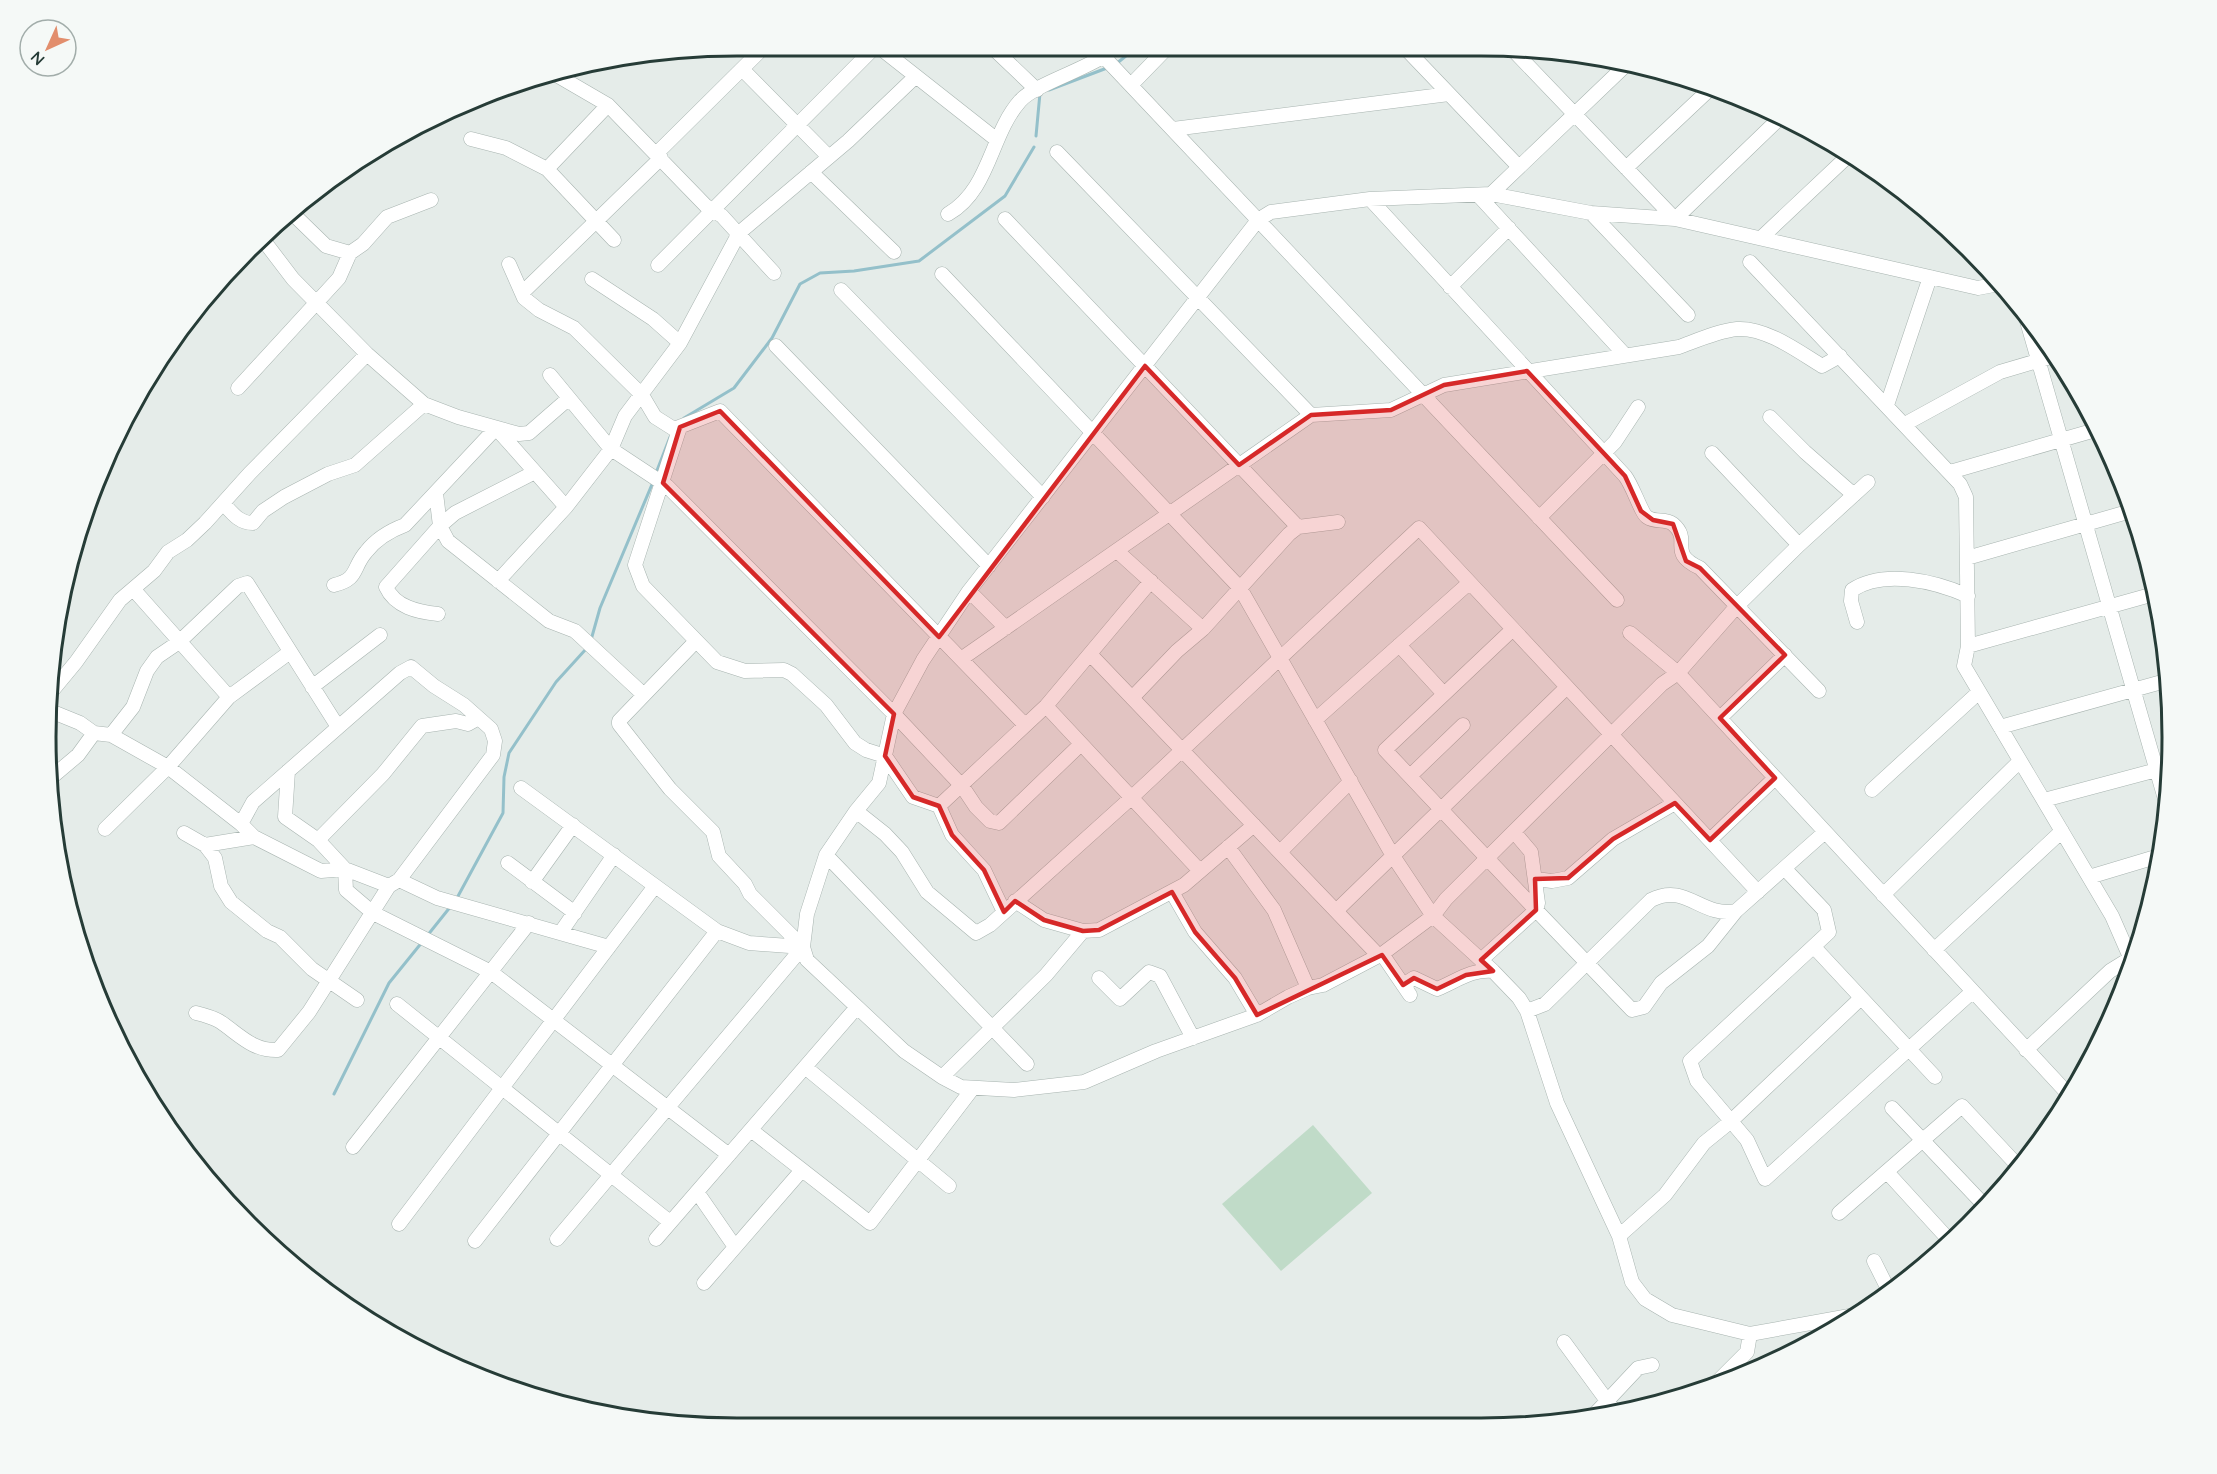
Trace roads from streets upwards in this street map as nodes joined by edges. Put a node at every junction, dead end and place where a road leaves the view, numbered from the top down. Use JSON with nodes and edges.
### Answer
{"nodes":[{"id":1,"x":755,"y":56,"type":"edge"},
{"id":2,"x":866,"y":56,"type":"edge"},
{"id":3,"x":890,"y":56,"type":"edge"},
{"id":4,"x":1001,"y":56,"type":"edge"},
{"id":5,"x":1104,"y":56,"type":"edge"},
{"id":6,"x":1109,"y":56,"type":"edge"},
{"id":7,"x":1159,"y":56,"type":"edge"},
{"id":8,"x":1413,"y":56,"type":"edge"},
{"id":9,"x":1520,"y":57,"type":"edge"},
{"id":10,"x":742,"y":69,"type":"junction"},
{"id":11,"x":1621,"y":71,"type":"edge"},
{"id":12,"x":566,"y":78,"type":"edge"},
{"id":13,"x":914,"y":78,"type":"junction"},
{"id":14,"x":1131,"y":85,"type":"junction"},
{"id":15,"x":1037,"y":90,"type":"junction"},
{"id":16,"x":1449,"y":94,"type":"junction"},
{"id":17,"x":1704,"y":94,"type":"edge"},
{"id":18,"x":608,"y":105,"type":"junction"},
{"id":19,"x":1575,"y":114,"type":"junction"},
{"id":20,"x":1775,"y":123,"type":"edge"},
{"id":21,"x":797,"y":125,"type":"junction"},
{"id":22,"x":1173,"y":129,"type":"junction"},
{"id":23,"x":471,"y":139,"type":"dead end"},
{"id":24,"x":997,"y":140,"type":"junction"},
{"id":25,"x":1057,"y":152,"type":"dead end"},
{"id":26,"x":658,"y":156,"type":"junction"},
{"id":27,"x":829,"y":157,"type":"junction"},
{"id":28,"x":1843,"y":160,"type":"edge"},
{"id":29,"x":1519,"y":167,"type":"junction"},
{"id":30,"x":1626,"y":168,"type":"junction"},
{"id":31,"x":547,"y":169,"type":"junction"},
{"id":32,"x":811,"y":172,"type":"junction"},
{"id":33,"x":1485,"y":194,"type":"junction"},
{"id":34,"x":1370,"y":199,"type":"junction"},
{"id":35,"x":431,"y":200,"type":"dead end"},
{"id":36,"x":713,"y":210,"type":"junction"},
{"id":37,"x":1591,"y":213,"type":"junction"},
{"id":38,"x":948,"y":214,"type":"dead end"},
{"id":39,"x":299,"y":216,"type":"edge"},
{"id":40,"x":1005,"y":219,"type":"dead end"},
{"id":41,"x":1675,"y":219,"type":"junction"},
{"id":42,"x":1258,"y":220,"type":"junction"},
{"id":43,"x":596,"y":221,"type":"junction"},
{"id":44,"x":1509,"y":228,"type":"junction"},
{"id":45,"x":739,"y":233,"type":"junction"},
{"id":46,"x":1761,"y":238,"type":"junction"},
{"id":47,"x":614,"y":240,"type":"dead end"},
{"id":48,"x":267,"y":244,"type":"edge"},
{"id":49,"x":894,"y":252,"type":"dead end"},
{"id":50,"x":350,"y":253,"type":"junction"},
{"id":51,"x":1750,"y":262,"type":"dead end"},
{"id":52,"x":509,"y":264,"type":"dead end"},
{"id":53,"x":658,"y":265,"type":"dead end"},
{"id":54,"x":774,"y":273,"type":"dead end"},
{"id":55,"x":942,"y":274,"type":"dead end"},
{"id":56,"x":1930,"y":277,"type":"junction"},
{"id":57,"x":592,"y":279,"type":"dead end"},
{"id":58,"x":1990,"y":286,"type":"edge"},
{"id":59,"x":1450,"y":287,"type":"junction"},
{"id":60,"x":841,"y":290,"type":"dead end"},
{"id":61,"x":522,"y":293,"type":"junction"},
{"id":62,"x":1198,"y":298,"type":"junction"},
{"id":63,"x":317,"y":303,"type":"junction"},
{"id":64,"x":1688,"y":315,"type":"dead end"},
{"id":65,"x":2032,"y":337,"type":"edge"},
{"id":66,"x":680,"y":343,"type":"junction"},
{"id":67,"x":776,"y":346,"type":"dead end"},
{"id":68,"x":367,"y":354,"type":"junction"},
{"id":69,"x":1625,"y":355,"type":"junction"},
{"id":70,"x":1840,"y":356,"type":"junction"},
{"id":71,"x":2047,"y":358,"type":"edge"},
{"id":72,"x":2039,"y":361,"type":"junction"},
{"id":73,"x":1145,"y":366,"type":"junction"},
{"id":74,"x":1527,"y":371,"type":"junction"},
{"id":75,"x":549,"y":375,"type":"dead end"},
{"id":76,"x":238,"y":388,"type":"dead end"},
{"id":77,"x":1423,"y":394,"type":"junction"},
{"id":78,"x":642,"y":396,"type":"junction"},
{"id":79,"x":568,"y":399,"type":"junction"},
{"id":80,"x":424,"y":404,"type":"junction"},
{"id":81,"x":1887,"y":405,"type":"junction"},
{"id":82,"x":1638,"y":407,"type":"dead end"},
{"id":83,"x":1311,"y":415,"type":"junction"},
{"id":84,"x":1770,"y":417,"type":"dead end"},
{"id":85,"x":1905,"y":424,"type":"junction"},
{"id":86,"x":680,"y":427,"type":"junction"},
{"id":87,"x":496,"y":428,"type":"junction"},
{"id":88,"x":2089,"y":432,"type":"edge"},
{"id":89,"x":1093,"y":433,"type":"junction"},
{"id":90,"x":2061,"y":439,"type":"junction"},
{"id":91,"x":611,"y":449,"type":"junction"},
{"id":92,"x":1712,"y":453,"type":"dead end"},
{"id":93,"x":1603,"y":454,"type":"junction"},
{"id":94,"x":1239,"y":465,"type":"junction"},
{"id":95,"x":535,"y":472,"type":"junction"},
{"id":96,"x":1950,"y":472,"type":"junction"},
{"id":97,"x":1868,"y":482,"type":"dead end"},
{"id":98,"x":663,"y":483,"type":"junction"},
{"id":99,"x":436,"y":493,"type":"junction"},
{"id":100,"x":1854,"y":495,"type":"junction"},
{"id":101,"x":1042,"y":497,"type":"junction"},
{"id":102,"x":223,"y":503,"type":"junction"},
{"id":103,"x":566,"y":507,"type":"junction"},
{"id":104,"x":1170,"y":513,"type":"junction"},
{"id":105,"x":2124,"y":514,"type":"edge"},
{"id":106,"x":1539,"y":518,"type":"junction"},
{"id":107,"x":1338,"y":522,"type":"dead end"},
{"id":108,"x":2086,"y":524,"type":"junction"},
{"id":109,"x":440,"y":526,"type":"junction"},
{"id":110,"x":1298,"y":527,"type":"junction"},
{"id":111,"x":1799,"y":545,"type":"junction"},
{"id":112,"x":1117,"y":551,"type":"junction"},
{"id":113,"x":1967,"y":558,"type":"junction"},
{"id":114,"x":989,"y":566,"type":"junction"},
{"id":115,"x":498,"y":581,"type":"junction"},
{"id":116,"x":1151,"y":581,"type":"junction"},
{"id":117,"x":1469,"y":583,"type":"junction"},
{"id":118,"x":334,"y":585,"type":"dead end"},
{"id":119,"x":1240,"y":588,"type":"junction"},
{"id":120,"x":134,"y":590,"type":"junction"},
{"id":121,"x":969,"y":591,"type":"junction"},
{"id":122,"x":1968,"y":596,"type":"junction"},
{"id":123,"x":2146,"y":596,"type":"edge"},
{"id":124,"x":1617,"y":600,"type":"dead end"},
{"id":125,"x":1737,"y":606,"type":"junction"},
{"id":126,"x":2109,"y":607,"type":"junction"},
{"id":127,"x":438,"y":614,"type":"dead end"},
{"id":128,"x":1857,"y":622,"type":"dead end"},
{"id":129,"x":1006,"y":628,"type":"junction"},
{"id":130,"x":1203,"y":629,"type":"junction"},
{"id":131,"x":1513,"y":629,"type":"junction"},
{"id":132,"x":1630,"y":633,"type":"dead end"},
{"id":133,"x":380,"y":635,"type":"dead end"},
{"id":134,"x":939,"y":637,"type":"junction"},
{"id":135,"x":179,"y":642,"type":"junction"},
{"id":136,"x":695,"y":642,"type":"junction"},
{"id":137,"x":1399,"y":645,"type":"junction"},
{"id":138,"x":1968,"y":646,"type":"junction"},
{"id":139,"x":290,"y":652,"type":"junction"},
{"id":140,"x":1090,"y":654,"type":"junction"},
{"id":141,"x":1785,"y":655,"type":"junction"},
{"id":142,"x":1279,"y":657,"type":"junction"},
{"id":143,"x":961,"y":660,"type":"junction"},
{"id":144,"x":1678,"y":673,"type":"junction"},
{"id":145,"x":2159,"y":683,"type":"edge"},
{"id":146,"x":58,"y":684,"type":"edge"},
{"id":147,"x":312,"y":687,"type":"junction"},
{"id":148,"x":1567,"y":687,"type":"junction"},
{"id":149,"x":2133,"y":690,"type":"junction"},
{"id":150,"x":1819,"y":692,"type":"dead end"},
{"id":151,"x":1979,"y":692,"type":"junction"},
{"id":152,"x":1444,"y":694,"type":"junction"},
{"id":153,"x":644,"y":695,"type":"junction"},
{"id":154,"x":229,"y":697,"type":"junction"},
{"id":155,"x":1132,"y":698,"type":"junction"},
{"id":156,"x":1046,"y":706,"type":"junction"},
{"id":157,"x":57,"y":713,"type":"edge"},
{"id":158,"x":894,"y":714,"type":"junction"},
{"id":159,"x":1720,"y":718,"type":"junction"},
{"id":160,"x":477,"y":719,"type":"junction"},
{"id":161,"x":1315,"y":720,"type":"junction"},
{"id":162,"x":1025,"y":725,"type":"junction"},
{"id":163,"x":1463,"y":725,"type":"dead end"},
{"id":164,"x":338,"y":727,"type":"junction"},
{"id":165,"x":2000,"y":728,"type":"junction"},
{"id":166,"x":94,"y":733,"type":"junction"},
{"id":167,"x":1611,"y":734,"type":"junction"},
{"id":168,"x":111,"y":735,"type":"junction"},
{"id":169,"x":1081,"y":744,"type":"junction"},
{"id":170,"x":1181,"y":750,"type":"junction"},
{"id":171,"x":885,"y":756,"type":"junction"},
{"id":172,"x":2020,"y":761,"type":"junction"},
{"id":173,"x":2161,"y":765,"type":"edge"},
{"id":174,"x":168,"y":767,"type":"junction"},
{"id":175,"x":2161,"y":768,"type":"edge"},
{"id":176,"x":288,"y":771,"type":"junction"},
{"id":177,"x":57,"y":773,"type":"edge"},
{"id":178,"x":1410,"y":776,"type":"junction"},
{"id":179,"x":1775,"y":778,"type":"junction"},
{"id":180,"x":1352,"y":781,"type":"junction"},
{"id":181,"x":962,"y":786,"type":"junction"},
{"id":182,"x":521,"y":788,"type":"dead end"},
{"id":183,"x":1872,"y":790,"type":"dead end"},
{"id":184,"x":1131,"y":798,"type":"junction"},
{"id":185,"x":2044,"y":800,"type":"junction"},
{"id":186,"x":1675,"y":803,"type":"junction"},
{"id":187,"x":939,"y":806,"type":"junction"},
{"id":188,"x":1441,"y":809,"type":"junction"},
{"id":189,"x":856,"y":811,"type":"junction"},
{"id":190,"x":242,"y":824,"type":"junction"},
{"id":191,"x":573,"y":825,"type":"junction"},
{"id":192,"x":1254,"y":825,"type":"junction"},
{"id":193,"x":105,"y":829,"type":"dead end"},
{"id":194,"x":2062,"y":831,"type":"junction"},
{"id":195,"x":184,"y":832,"type":"dead end"},
{"id":196,"x":1514,"y":832,"type":"junction"},
{"id":197,"x":1825,"y":832,"type":"junction"},
{"id":198,"x":254,"y":837,"type":"junction"},
{"id":199,"x":318,"y":840,"type":"junction"},
{"id":200,"x":1710,"y":840,"type":"junction"},
{"id":201,"x":205,"y":845,"type":"junction"},
{"id":202,"x":1228,"y":847,"type":"junction"},
{"id":203,"x":1280,"y":852,"type":"junction"},
{"id":204,"x":614,"y":855,"type":"junction"},
{"id":205,"x":826,"y":855,"type":"junction"},
{"id":206,"x":1393,"y":856,"type":"junction"},
{"id":207,"x":1488,"y":859,"type":"junction"},
{"id":208,"x":2150,"y":859,"type":"edge"},
{"id":209,"x":508,"y":863,"type":"dead end"},
{"id":210,"x":1785,"y":868,"type":"junction"},
{"id":211,"x":345,"y":869,"type":"junction"},
{"id":212,"x":1200,"y":871,"type":"junction"},
{"id":213,"x":2089,"y":877,"type":"junction"},
{"id":214,"x":1535,"y":879,"type":"junction"},
{"id":215,"x":532,"y":882,"type":"junction"},
{"id":216,"x":394,"y":883,"type":"junction"},
{"id":217,"x":655,"y":886,"type":"junction"},
{"id":218,"x":1173,"y":892,"type":"junction"},
{"id":219,"x":1758,"y":892,"type":"junction"},
{"id":220,"x":1883,"y":895,"type":"junction"},
{"id":221,"x":1015,"y":901,"type":"junction"},
{"id":222,"x":1536,"y":910,"type":"junction"},
{"id":223,"x":1736,"y":911,"type":"junction"},
{"id":224,"x":1004,"y":912,"type":"junction"},
{"id":225,"x":1336,"y":912,"type":"junction"},
{"id":226,"x":373,"y":913,"type":"junction"},
{"id":227,"x":574,"y":913,"type":"junction"},
{"id":228,"x":1433,"y":916,"type":"junction"},
{"id":229,"x":529,"y":923,"type":"junction"},
{"id":230,"x":1083,"y":931,"type":"junction"},
{"id":231,"x":717,"y":932,"type":"junction"},
{"id":232,"x":561,"y":933,"type":"junction"},
{"id":233,"x":609,"y":947,"type":"junction"},
{"id":234,"x":803,"y":947,"type":"junction"},
{"id":235,"x":1814,"y":947,"type":"junction"},
{"id":236,"x":2127,"y":949,"type":"edge"},
{"id":237,"x":1934,"y":950,"type":"junction"},
{"id":238,"x":1380,"y":955,"type":"junction"},
{"id":239,"x":1481,"y":960,"type":"junction"},
{"id":240,"x":1586,"y":962,"type":"junction"},
{"id":241,"x":2122,"y":966,"type":"edge"},
{"id":242,"x":1493,"y":971,"type":"junction"},
{"id":243,"x":491,"y":972,"type":"junction"},
{"id":244,"x":1099,"y":978,"type":"dead end"},
{"id":245,"x":329,"y":980,"type":"junction"},
{"id":246,"x":1308,"y":988,"type":"junction"},
{"id":247,"x":1972,"y":992,"type":"junction"},
{"id":248,"x":1861,"y":998,"type":"junction"},
{"id":249,"x":357,"y":1000,"type":"dead end"},
{"id":250,"x":397,"y":1004,"type":"dead end"},
{"id":251,"x":857,"y":1007,"type":"junction"},
{"id":252,"x":1527,"y":1011,"type":"junction"},
{"id":253,"x":196,"y":1013,"type":"dead end"},
{"id":254,"x":1257,"y":1015,"type":"junction"},
{"id":255,"x":554,"y":1020,"type":"junction"},
{"id":256,"x":992,"y":1028,"type":"junction"},
{"id":257,"x":439,"y":1038,"type":"junction"},
{"id":258,"x":1192,"y":1038,"type":"junction"},
{"id":259,"x":1909,"y":1049,"type":"junction"},
{"id":260,"x":2026,"y":1050,"type":"junction"},
{"id":261,"x":610,"y":1064,"type":"junction"},
{"id":262,"x":1027,"y":1064,"type":"dead end"},
{"id":263,"x":805,"y":1067,"type":"junction"},
{"id":264,"x":942,"y":1077,"type":"junction"},
{"id":265,"x":1935,"y":1077,"type":"dead end"},
{"id":266,"x":502,"y":1088,"type":"junction"},
{"id":267,"x":973,"y":1088,"type":"junction"},
{"id":268,"x":2063,"y":1089,"type":"edge"},
{"id":269,"x":667,"y":1108,"type":"junction"},
{"id":270,"x":1892,"y":1108,"type":"dead end"},
{"id":271,"x":1730,"y":1122,"type":"junction"},
{"id":272,"x":751,"y":1130,"type":"junction"},
{"id":273,"x":558,"y":1133,"type":"junction"},
{"id":274,"x":1923,"y":1141,"type":"junction"},
{"id":275,"x":353,"y":1147,"type":"dead end"},
{"id":276,"x":729,"y":1155,"type":"junction"},
{"id":277,"x":918,"y":1161,"type":"junction"},
{"id":278,"x":2013,"y":1161,"type":"edge"},
{"id":279,"x":802,"y":1170,"type":"junction"},
{"id":280,"x":1887,"y":1172,"type":"junction"},
{"id":281,"x":611,"y":1175,"type":"junction"},
{"id":282,"x":949,"y":1186,"type":"dead end"},
{"id":283,"x":697,"y":1192,"type":"junction"},
{"id":284,"x":1979,"y":1200,"type":"edge"},
{"id":285,"x":1839,"y":1213,"type":"dead end"},
{"id":286,"x":670,"y":1222,"type":"junction"},
{"id":287,"x":399,"y":1224,"type":"dead end"},
{"id":288,"x":1945,"y":1235,"type":"edge"},
{"id":289,"x":1619,"y":1236,"type":"junction"},
{"id":290,"x":556,"y":1239,"type":"dead end"},
{"id":291,"x":656,"y":1239,"type":"dead end"},
{"id":292,"x":474,"y":1241,"type":"dead end"},
{"id":293,"x":735,"y":1247,"type":"junction"},
{"id":294,"x":1874,"y":1261,"type":"dead end"},
{"id":295,"x":704,"y":1283,"type":"dead end"},
{"id":296,"x":1886,"y":1285,"type":"edge"},
{"id":297,"x":1835,"y":1319,"type":"edge"},
{"id":298,"x":1750,"y":1334,"type":"junction"},
{"id":299,"x":1564,"y":1342,"type":"dead end"},
{"id":300,"x":1652,"y":1365,"type":"dead end"},
{"id":301,"x":1727,"y":1372,"type":"edge"},
{"id":302,"x":1613,"y":1405,"type":"edge"},
{"id":303,"x":1610,"y":1406,"type":"edge"}],
"edges":[{"from":1,"to":10,"type":"street"},
{"from":2,"to":21,"type":"street"},
{"from":3,"to":13,"type":"street"},
{"from":4,"to":15,"type":"street"},
{"from":5,"to":15,"type":"street"},
{"from":6,"to":14,"type":"street"},
{"from":7,"to":14,"type":"street"},
{"from":8,"to":16,"type":"street"},
{"from":9,"to":19,"type":"street"},
{"from":10,"to":21,"type":"street"},
{"from":10,"to":26,"type":"street"},
{"from":11,"to":19,"type":"street"},
{"from":12,"to":18,"type":"street"},
{"from":13,"to":24,"type":"street"},
{"from":13,"to":27,"type":"street"},
{"from":14,"to":22,"type":"street"},
{"from":15,"to":24,"type":"street"},
{"from":16,"to":22,"type":"street"},
{"from":16,"to":29,"type":"street"},
{"from":17,"to":30,"type":"street"},
{"from":18,"to":26,"type":"street"},
{"from":18,"to":31,"type":"street"},
{"from":19,"to":29,"type":"street"},
{"from":19,"to":30,"type":"street"},
{"from":20,"to":41,"type":"street"},
{"from":21,"to":27,"type":"street"},
{"from":21,"to":36,"type":"street"},
{"from":22,"to":42,"type":"street"},
{"from":23,"to":31,"type":"street"},
{"from":24,"to":38,"type":"street"},
{"from":25,"to":62,"type":"street"},
{"from":26,"to":36,"type":"street"},
{"from":26,"to":43,"type":"street"},
{"from":27,"to":32,"type":"street"},
{"from":28,"to":46,"type":"street"},
{"from":29,"to":33,"type":"street"},
{"from":30,"to":41,"type":"street"},
{"from":31,"to":43,"type":"street"},
{"from":32,"to":45,"type":"street"},
{"from":32,"to":49,"type":"street"},
{"from":33,"to":34,"type":"street"},
{"from":33,"to":37,"type":"street"},
{"from":33,"to":44,"type":"street"},
{"from":34,"to":42,"type":"street"},
{"from":34,"to":59,"type":"street"},
{"from":35,"to":50,"type":"street"},
{"from":36,"to":45,"type":"street"},
{"from":36,"to":53,"type":"street"},
{"from":37,"to":41,"type":"street"},
{"from":37,"to":64,"type":"street"},
{"from":39,"to":50,"type":"street"},
{"from":40,"to":73,"type":"street"},
{"from":41,"to":46,"type":"street"},
{"from":42,"to":62,"type":"street"},
{"from":42,"to":77,"type":"street"},
{"from":43,"to":47,"type":"street"},
{"from":43,"to":61,"type":"street"},
{"from":44,"to":59,"type":"street"},
{"from":44,"to":69,"type":"street"},
{"from":45,"to":54,"type":"street"},
{"from":45,"to":66,"type":"street"},
{"from":46,"to":56,"type":"street"},
{"from":48,"to":63,"type":"street"},
{"from":50,"to":63,"type":"street"},
{"from":51,"to":70,"type":"street"},
{"from":52,"to":61,"type":"street"},
{"from":55,"to":89,"type":"street"},
{"from":56,"to":58,"type":"street"},
{"from":56,"to":81,"type":"street"},
{"from":57,"to":66,"type":"street"},
{"from":59,"to":74,"type":"street"},
{"from":60,"to":101,"type":"street"},
{"from":61,"to":78,"type":"street"},
{"from":62,"to":73,"type":"street"},
{"from":62,"to":83,"type":"street"},
{"from":63,"to":68,"type":"street"},
{"from":63,"to":76,"type":"street"},
{"from":65,"to":72,"type":"street"},
{"from":66,"to":78,"type":"street"},
{"from":67,"to":114,"type":"street"},
{"from":68,"to":80,"type":"street"},
{"from":68,"to":102,"type":"street"},
{"from":69,"to":70,"type":"street"},
{"from":69,"to":74,"type":"street"},
{"from":70,"to":81,"type":"street"},
{"from":71,"to":72,"type":"street"},
{"from":72,"to":85,"type":"street"},
{"from":72,"to":90,"type":"street"},
{"from":73,"to":89,"type":"street"},
{"from":73,"to":94,"type":"street"},
{"from":74,"to":77,"type":"street"},
{"from":74,"to":93,"type":"street"},
{"from":75,"to":79,"type":"street"},
{"from":77,"to":83,"type":"street"},
{"from":77,"to":106,"type":"street"},
{"from":78,"to":86,"type":"street"},
{"from":78,"to":91,"type":"street"},
{"from":79,"to":87,"type":"street"},
{"from":79,"to":91,"type":"street"},
{"from":80,"to":87,"type":"street"},
{"from":80,"to":102,"type":"street"},
{"from":81,"to":85,"type":"street"},
{"from":82,"to":93,"type":"street"},
{"from":83,"to":94,"type":"street"},
{"from":84,"to":100,"type":"street"},
{"from":85,"to":96,"type":"street"},
{"from":86,"to":98,"type":"street"},
{"from":86,"to":134,"type":"street"},
{"from":87,"to":95,"type":"street"},
{"from":87,"to":99,"type":"street"},
{"from":88,"to":90,"type":"street"},
{"from":89,"to":101,"type":"street"},
{"from":89,"to":104,"type":"street"},
{"from":90,"to":96,"type":"street"},
{"from":90,"to":108,"type":"street"},
{"from":91,"to":98,"type":"street"},
{"from":91,"to":103,"type":"street"},
{"from":92,"to":111,"type":"street"},
{"from":93,"to":106,"type":"street"},
{"from":93,"to":125,"type":"street"},
{"from":94,"to":104,"type":"street"},
{"from":94,"to":110,"type":"street"},
{"from":95,"to":103,"type":"street"},
{"from":95,"to":109,"type":"street"},
{"from":96,"to":113,"type":"street"},
{"from":97,"to":100,"type":"street"},
{"from":98,"to":136,"type":"street"},
{"from":98,"to":158,"type":"street"},
{"from":99,"to":109,"type":"street"},
{"from":99,"to":118,"type":"street"},
{"from":100,"to":111,"type":"street"},
{"from":101,"to":114,"type":"street"},
{"from":102,"to":120,"type":"street"},
{"from":103,"to":115,"type":"street"},
{"from":104,"to":112,"type":"street"},
{"from":104,"to":119,"type":"street"},
{"from":105,"to":108,"type":"street"},
{"from":106,"to":124,"type":"street"},
{"from":107,"to":110,"type":"street"},
{"from":108,"to":113,"type":"street"},
{"from":108,"to":126,"type":"street"},
{"from":109,"to":115,"type":"street"},
{"from":109,"to":127,"type":"street"},
{"from":110,"to":119,"type":"street"},
{"from":111,"to":125,"type":"street"},
{"from":112,"to":116,"type":"street"},
{"from":112,"to":129,"type":"street"},
{"from":113,"to":122,"type":"street"},
{"from":114,"to":121,"type":"street"},
{"from":115,"to":153,"type":"street"},
{"from":116,"to":130,"type":"street"},
{"from":116,"to":140,"type":"street"},
{"from":117,"to":131,"type":"street"},
{"from":117,"to":137,"type":"street"},
{"from":117,"to":142,"type":"street"},
{"from":119,"to":130,"type":"street"},
{"from":119,"to":142,"type":"street"},
{"from":120,"to":135,"type":"street"},
{"from":120,"to":146,"type":"street"},
{"from":121,"to":129,"type":"street"},
{"from":121,"to":134,"type":"street"},
{"from":122,"to":128,"type":"street"},
{"from":122,"to":138,"type":"street"},
{"from":123,"to":126,"type":"street"},
{"from":125,"to":141,"type":"street"},
{"from":125,"to":144,"type":"street"},
{"from":126,"to":138,"type":"street"},
{"from":126,"to":149,"type":"street"},
{"from":129,"to":143,"type":"street"},
{"from":130,"to":155,"type":"street"},
{"from":131,"to":148,"type":"street"},
{"from":131,"to":152,"type":"street"},
{"from":132,"to":144,"type":"street"},
{"from":133,"to":147,"type":"street"},
{"from":134,"to":143,"type":"street"},
{"from":134,"to":158,"type":"street"},
{"from":135,"to":139,"type":"street"},
{"from":135,"to":154,"type":"street"},
{"from":135,"to":168,"type":"street"},
{"from":136,"to":153,"type":"street"},
{"from":136,"to":171,"type":"street"},
{"from":137,"to":152,"type":"street"},
{"from":137,"to":161,"type":"street"},
{"from":138,"to":151,"type":"street"},
{"from":139,"to":147,"type":"street"},
{"from":139,"to":154,"type":"street"},
{"from":140,"to":155,"type":"street"},
{"from":140,"to":156,"type":"street"},
{"from":141,"to":150,"type":"street"},
{"from":141,"to":159,"type":"street"},
{"from":142,"to":161,"type":"street"},
{"from":142,"to":170,"type":"street"},
{"from":143,"to":162,"type":"street"},
{"from":144,"to":159,"type":"street"},
{"from":144,"to":167,"type":"street"},
{"from":145,"to":149,"type":"street"},
{"from":147,"to":164,"type":"street"},
{"from":148,"to":167,"type":"street"},
{"from":148,"to":188,"type":"street"},
{"from":149,"to":165,"type":"street"},
{"from":149,"to":173,"type":"street"},
{"from":151,"to":165,"type":"street"},
{"from":151,"to":183,"type":"street"},
{"from":152,"to":178,"type":"street"},
{"from":153,"to":234,"type":"street"},
{"from":154,"to":174,"type":"street"},
{"from":155,"to":170,"type":"street"},
{"from":156,"to":162,"type":"street"},
{"from":156,"to":169,"type":"street"},
{"from":157,"to":166,"type":"street"},
{"from":158,"to":171,"type":"street"},
{"from":158,"to":181,"type":"street"},
{"from":159,"to":179,"type":"street"},
{"from":160,"to":164,"type":"street"},
{"from":160,"to":199,"type":"street"},
{"from":160,"to":216,"type":"street"},
{"from":161,"to":180,"type":"street"},
{"from":162,"to":181,"type":"street"},
{"from":163,"to":178,"type":"street"},
{"from":164,"to":176,"type":"street"},
{"from":165,"to":172,"type":"street"},
{"from":166,"to":168,"type":"street"},
{"from":166,"to":177,"type":"street"},
{"from":167,"to":186,"type":"street"},
{"from":167,"to":196,"type":"street"},
{"from":168,"to":174,"type":"street"},
{"from":169,"to":181,"type":"street"},
{"from":169,"to":184,"type":"street"},
{"from":170,"to":184,"type":"street"},
{"from":170,"to":192,"type":"street"},
{"from":171,"to":187,"type":"street"},
{"from":171,"to":189,"type":"street"},
{"from":172,"to":185,"type":"street"},
{"from":172,"to":220,"type":"street"},
{"from":174,"to":190,"type":"street"},
{"from":174,"to":193,"type":"street"},
{"from":175,"to":185,"type":"street"},
{"from":176,"to":190,"type":"street"},
{"from":176,"to":199,"type":"street"},
{"from":178,"to":188,"type":"street"},
{"from":179,"to":197,"type":"street"},
{"from":179,"to":200,"type":"street"},
{"from":180,"to":203,"type":"street"},
{"from":180,"to":206,"type":"street"},
{"from":181,"to":187,"type":"street"},
{"from":182,"to":191,"type":"street"},
{"from":184,"to":212,"type":"street"},
{"from":184,"to":221,"type":"street"},
{"from":185,"to":194,"type":"street"},
{"from":186,"to":200,"type":"street"},
{"from":186,"to":214,"type":"street"},
{"from":187,"to":224,"type":"street"},
{"from":188,"to":206,"type":"street"},
{"from":188,"to":207,"type":"street"},
{"from":189,"to":205,"type":"street"},
{"from":189,"to":224,"type":"street"},
{"from":190,"to":198,"type":"street"},
{"from":191,"to":204,"type":"street"},
{"from":191,"to":215,"type":"street"},
{"from":192,"to":202,"type":"street"},
{"from":192,"to":203,"type":"street"},
{"from":194,"to":213,"type":"street"},
{"from":194,"to":237,"type":"street"},
{"from":195,"to":201,"type":"street"},
{"from":196,"to":207,"type":"street"},
{"from":196,"to":214,"type":"street"},
{"from":197,"to":210,"type":"street"},
{"from":197,"to":220,"type":"street"},
{"from":198,"to":201,"type":"street"},
{"from":198,"to":211,"type":"street"},
{"from":199,"to":211,"type":"street"},
{"from":200,"to":219,"type":"street"},
{"from":201,"to":245,"type":"street"},
{"from":202,"to":212,"type":"street"},
{"from":202,"to":246,"type":"street"},
{"from":203,"to":225,"type":"street"},
{"from":204,"to":217,"type":"street"},
{"from":204,"to":227,"type":"street"},
{"from":205,"to":234,"type":"street"},
{"from":205,"to":256,"type":"street"},
{"from":206,"to":225,"type":"street"},
{"from":206,"to":228,"type":"street"},
{"from":207,"to":222,"type":"street"},
{"from":207,"to":228,"type":"street"},
{"from":208,"to":213,"type":"street"},
{"from":209,"to":215,"type":"street"},
{"from":210,"to":219,"type":"street"},
{"from":210,"to":235,"type":"street"},
{"from":211,"to":216,"type":"street"},
{"from":211,"to":226,"type":"street"},
{"from":212,"to":218,"type":"street"},
{"from":213,"to":236,"type":"street"},
{"from":214,"to":222,"type":"street"},
{"from":215,"to":227,"type":"street"},
{"from":216,"to":226,"type":"street"},
{"from":216,"to":229,"type":"street"},
{"from":217,"to":231,"type":"street"},
{"from":217,"to":233,"type":"street"},
{"from":218,"to":230,"type":"street"},
{"from":218,"to":254,"type":"street"},
{"from":219,"to":223,"type":"street"},
{"from":220,"to":237,"type":"street"},
{"from":221,"to":224,"type":"street"},
{"from":221,"to":230,"type":"street"},
{"from":222,"to":239,"type":"street"},
{"from":222,"to":240,"type":"street"},
{"from":223,"to":240,"type":"street"},
{"from":223,"to":240,"type":"street"},
{"from":225,"to":238,"type":"street"},
{"from":226,"to":243,"type":"street"},
{"from":226,"to":245,"type":"street"},
{"from":227,"to":232,"type":"street"},
{"from":228,"to":238,"type":"street"},
{"from":228,"to":239,"type":"street"},
{"from":229,"to":232,"type":"street"},
{"from":229,"to":243,"type":"street"},
{"from":230,"to":256,"type":"street"},
{"from":231,"to":234,"type":"street"},
{"from":231,"to":261,"type":"street"},
{"from":232,"to":233,"type":"street"},
{"from":233,"to":255,"type":"street"},
{"from":234,"to":251,"type":"street"},
{"from":234,"to":269,"type":"street"},
{"from":235,"to":248,"type":"street"},
{"from":235,"to":271,"type":"street"},
{"from":237,"to":247,"type":"street"},
{"from":238,"to":242,"type":"street"},
{"from":238,"to":246,"type":"street"},
{"from":239,"to":242,"type":"street"},
{"from":240,"to":252,"type":"street"},
{"from":241,"to":260,"type":"street"},
{"from":242,"to":252,"type":"street"},
{"from":243,"to":255,"type":"street"},
{"from":243,"to":257,"type":"street"},
{"from":244,"to":258,"type":"street"},
{"from":245,"to":249,"type":"street"},
{"from":245,"to":253,"type":"street"},
{"from":246,"to":254,"type":"street"},
{"from":247,"to":259,"type":"street"},
{"from":247,"to":260,"type":"street"},
{"from":248,"to":259,"type":"street"},
{"from":248,"to":271,"type":"street"},
{"from":250,"to":257,"type":"street"},
{"from":251,"to":263,"type":"street"},
{"from":251,"to":264,"type":"street"},
{"from":252,"to":289,"type":"street"},
{"from":254,"to":258,"type":"street"},
{"from":255,"to":261,"type":"street"},
{"from":255,"to":266,"type":"street"},
{"from":256,"to":262,"type":"street"},
{"from":256,"to":264,"type":"street"},
{"from":257,"to":266,"type":"street"},
{"from":257,"to":275,"type":"street"},
{"from":258,"to":267,"type":"street"},
{"from":259,"to":265,"type":"street"},
{"from":259,"to":271,"type":"street"},
{"from":260,"to":268,"type":"street"},
{"from":261,"to":269,"type":"street"},
{"from":261,"to":273,"type":"street"},
{"from":263,"to":272,"type":"street"},
{"from":263,"to":277,"type":"street"},
{"from":264,"to":267,"type":"street"},
{"from":266,"to":273,"type":"street"},
{"from":266,"to":287,"type":"street"},
{"from":267,"to":277,"type":"street"},
{"from":269,"to":276,"type":"street"},
{"from":269,"to":281,"type":"street"},
{"from":270,"to":274,"type":"street"},
{"from":271,"to":289,"type":"street"},
{"from":272,"to":276,"type":"street"},
{"from":272,"to":279,"type":"street"},
{"from":273,"to":281,"type":"street"},
{"from":273,"to":292,"type":"street"},
{"from":274,"to":278,"type":"street"},
{"from":274,"to":280,"type":"street"},
{"from":274,"to":284,"type":"street"},
{"from":276,"to":283,"type":"street"},
{"from":277,"to":279,"type":"street"},
{"from":277,"to":282,"type":"street"},
{"from":279,"to":293,"type":"street"},
{"from":280,"to":285,"type":"street"},
{"from":280,"to":288,"type":"street"},
{"from":281,"to":286,"type":"street"},
{"from":281,"to":290,"type":"street"},
{"from":283,"to":286,"type":"street"},
{"from":283,"to":293,"type":"street"},
{"from":286,"to":291,"type":"street"},
{"from":289,"to":298,"type":"street"},
{"from":293,"to":295,"type":"street"},
{"from":294,"to":296,"type":"street"},
{"from":297,"to":298,"type":"street"},
{"from":298,"to":301,"type":"street"},
{"from":299,"to":303,"type":"street"},
{"from":300,"to":302,"type":"street"}]}
